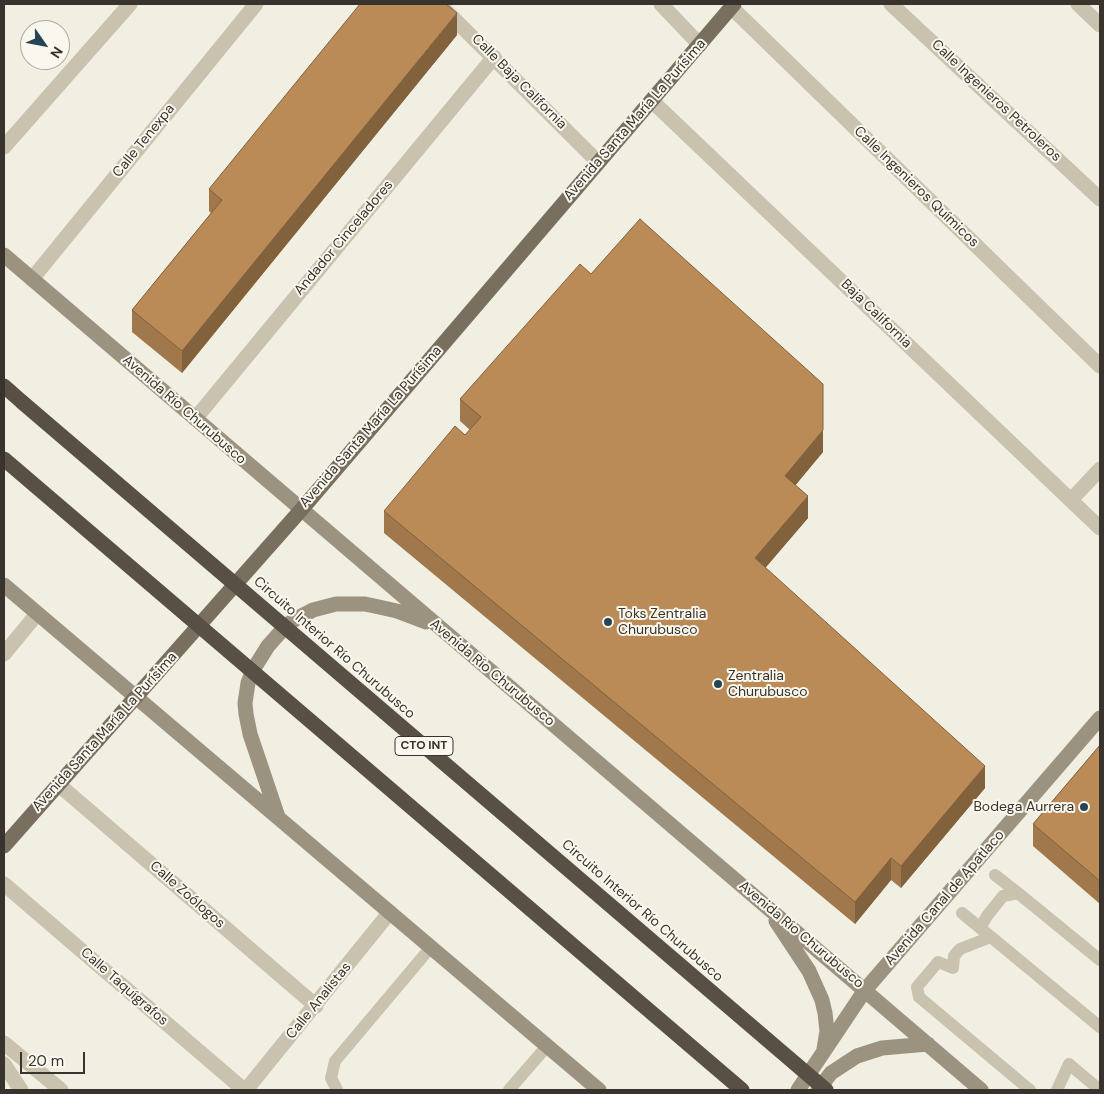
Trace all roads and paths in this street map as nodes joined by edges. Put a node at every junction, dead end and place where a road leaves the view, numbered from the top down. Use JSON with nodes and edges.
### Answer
{"nodes":[{"id":1,"x":130,"y":4,"type":"edge"},
{"id":2,"x":256,"y":4,"type":"edge"},
{"id":3,"x":439,"y":4,"type":"edge"},
{"id":4,"x":661,"y":4,"type":"edge"},
{"id":5,"x":891,"y":4,"type":"edge"},
{"id":6,"x":1078,"y":4,"type":"edge"},
{"id":7,"x":732,"y":5,"type":"edge"},
{"id":8,"x":1100,"y":25,"type":"edge"},
{"id":9,"x":700,"y":45,"type":"junction"},
{"id":10,"x":494,"y":57,"type":"junction"},
{"id":11,"x":652,"y":101,"type":"junction"},
{"id":12,"x":4,"y":147,"type":"edge"},
{"id":13,"x":598,"y":162,"type":"junction"},
{"id":14,"x":1100,"y":199,"type":"edge"},
{"id":15,"x":4,"y":255,"type":"edge"},
{"id":16,"x":32,"y":279,"type":"junction"},
{"id":17,"x":1100,"y":366,"type":"edge"},
{"id":18,"x":4,"y":386,"type":"edge"},
{"id":19,"x":195,"y":419,"type":"junction"},
{"id":20,"x":4,"y":458,"type":"edge"},
{"id":21,"x":1100,"y":469,"type":"edge"},
{"id":22,"x":1071,"y":500,"type":"junction"},
{"id":23,"x":300,"y":510,"type":"junction"},
{"id":24,"x":1100,"y":528,"type":"edge"},
{"id":25,"x":4,"y":585,"type":"edge"},
{"id":26,"x":37,"y":614,"type":"junction"},
{"id":27,"x":437,"y":626,"type":"junction"},
{"id":28,"x":4,"y":654,"type":"edge"},
{"id":29,"x":135,"y":698,"type":"junction"},
{"id":30,"x":1100,"y":718,"type":"edge"},
{"id":31,"x":58,"y":784,"type":"junction"},
{"id":32,"x":278,"y":817,"type":"junction"},
{"id":33,"x":4,"y":846,"type":"edge"},
{"id":34,"x":995,"y":875,"type":"dead end"},
{"id":35,"x":4,"y":884,"type":"edge"},
{"id":36,"x":1018,"y":893,"type":"junction"},
{"id":37,"x":766,"y":906,"type":"junction"},
{"id":38,"x":390,"y":912,"type":"junction"},
{"id":39,"x":962,"y":913,"type":"dead end"},
{"id":40,"x":980,"y":928,"type":"junction"},
{"id":41,"x":991,"y":937,"type":"junction"},
{"id":42,"x":431,"y":947,"type":"junction"},
{"id":43,"x":1100,"y":960,"type":"edge"},
{"id":44,"x":865,"y":990,"type":"junction"},
{"id":45,"x":316,"y":1006,"type":"junction"},
{"id":46,"x":1100,"y":1027,"type":"edge"},
{"id":47,"x":4,"y":1043,"type":"edge"},
{"id":48,"x":928,"y":1044,"type":"junction"},
{"id":49,"x":547,"y":1046,"type":"junction"},
{"id":50,"x":824,"y":1053,"type":"junction"},
{"id":51,"x":4,"y":1064,"type":"edge"},
{"id":52,"x":799,"y":1089,"type":"edge"},
{"id":53,"x":22,"y":1090,"type":"edge"},
{"id":54,"x":61,"y":1090,"type":"edge"},
{"id":55,"x":245,"y":1090,"type":"edge"},
{"id":56,"x":337,"y":1090,"type":"edge"},
{"id":57,"x":509,"y":1090,"type":"edge"},
{"id":58,"x":599,"y":1090,"type":"edge"},
{"id":59,"x":742,"y":1090,"type":"edge"},
{"id":60,"x":818,"y":1090,"type":"edge"},
{"id":61,"x":826,"y":1090,"type":"edge"},
{"id":62,"x":981,"y":1090,"type":"edge"},
{"id":63,"x":1030,"y":1090,"type":"edge"},
{"id":64,"x":1057,"y":1090,"type":"edge"},
{"id":65,"x":1100,"y":1090,"type":"edge"}],
"edges":[{"from":1,"to":12,"type":"street"},
{"from":2,"to":16,"type":"street","name":"Calle Tenexpa"},
{"from":3,"to":10,"type":"street","name":"Calle Baja California"},
{"from":4,"to":9,"type":"street"},
{"from":5,"to":14,"type":"street","name":"Calle Ingenieros Petroleros"},
{"from":6,"to":8,"type":"street"},
{"from":7,"to":9,"type":"main road","name":"Avenida Santa María La Purísima"},
{"from":7,"to":17,"type":"street","name":"Calle Ingenieros Químicos"},
{"from":9,"to":11,"type":"main road","name":"Avenida Santa María La Purísima"},
{"from":10,"to":13,"type":"street","name":"Calle Baja California"},
{"from":10,"to":19,"type":"street","name":"Andador Cinceladores"},
{"from":11,"to":13,"type":"main road","name":"Avenida Santa María La Purísima"},
{"from":11,"to":22,"type":"street","name":"Baja California"},
{"from":13,"to":23,"type":"main road","name":"Avenida Santa María La Purísima"},
{"from":15,"to":16,"type":"main road","name":"Avenida Río Churubusco"},
{"from":16,"to":19,"type":"main road","name":"Avenida Río Churubusco"},
{"from":18,"to":61,"type":"highway","name":"Circuito Interior Río Churubusco","number":"CTO INT","bridge":true},
{"from":19,"to":23,"type":"main road","name":"Avenida Río Churubusco"},
{"from":20,"to":59,"type":"highway","bridge":true},
{"from":21,"to":22,"type":"street"},
{"from":22,"to":24,"type":"street","name":"Baja California"},
{"from":23,"to":27,"type":"main road","name":"Avenida Río Churubusco"},
{"from":23,"to":29,"type":"main road","name":"Avenida Santa María La Purísima"},
{"from":25,"to":26,"type":"main road"},
{"from":26,"to":28,"type":"street"},
{"from":26,"to":29,"type":"main road"},
{"from":27,"to":32,"type":"main road"},
{"from":27,"to":37,"type":"main road","name":"Avenida Río Churubusco"},
{"from":29,"to":31,"type":"main road","name":"Avenida Santa María La Purísima"},
{"from":29,"to":32,"type":"main road"},
{"from":30,"to":44,"type":"main road","name":"Avenida Canal de Apatlaco"},
{"from":31,"to":33,"type":"main road","name":"Avenida Santa María La Purísima"},
{"from":31,"to":45,"type":"street","name":"Calle Zoólogos"},
{"from":32,"to":38,"type":"main road"},
{"from":34,"to":36,"type":"lane"},
{"from":35,"to":55,"type":"street","name":"Calle Taquígrafos"},
{"from":36,"to":40,"type":"lane"},
{"from":36,"to":43,"type":"lane"},
{"from":37,"to":44,"type":"main road","name":"Avenida Río Churubusco"},
{"from":37,"to":50,"type":"main road"},
{"from":38,"to":42,"type":"main road"},
{"from":38,"to":45,"type":"street","name":"Calle Analistas"},
{"from":39,"to":40,"type":"lane"},
{"from":40,"to":41,"type":"lane"},
{"from":41,"to":46,"type":"lane"},
{"from":41,"to":63,"type":"lane"},
{"from":42,"to":49,"type":"main road"},
{"from":42,"to":56,"type":"lane"},
{"from":44,"to":48,"type":"main road","name":"Avenida Río Churubusco"},
{"from":44,"to":50,"type":"main road","name":"Avenida Canal de Apatlaco"},
{"from":45,"to":55,"type":"street","name":"Calle Analistas"},
{"from":47,"to":54,"type":"street"},
{"from":48,"to":60,"type":"main road"},
{"from":48,"to":62,"type":"main road","name":"Avenida Río Churubusco"},
{"from":49,"to":57,"type":"lane"},
{"from":49,"to":58,"type":"main road"},
{"from":50,"to":52,"type":"main road","name":"Avenida Canal de Apatlaco"},
{"from":51,"to":53,"type":"street"},
{"from":64,"to":65,"type":"lane"}]}
